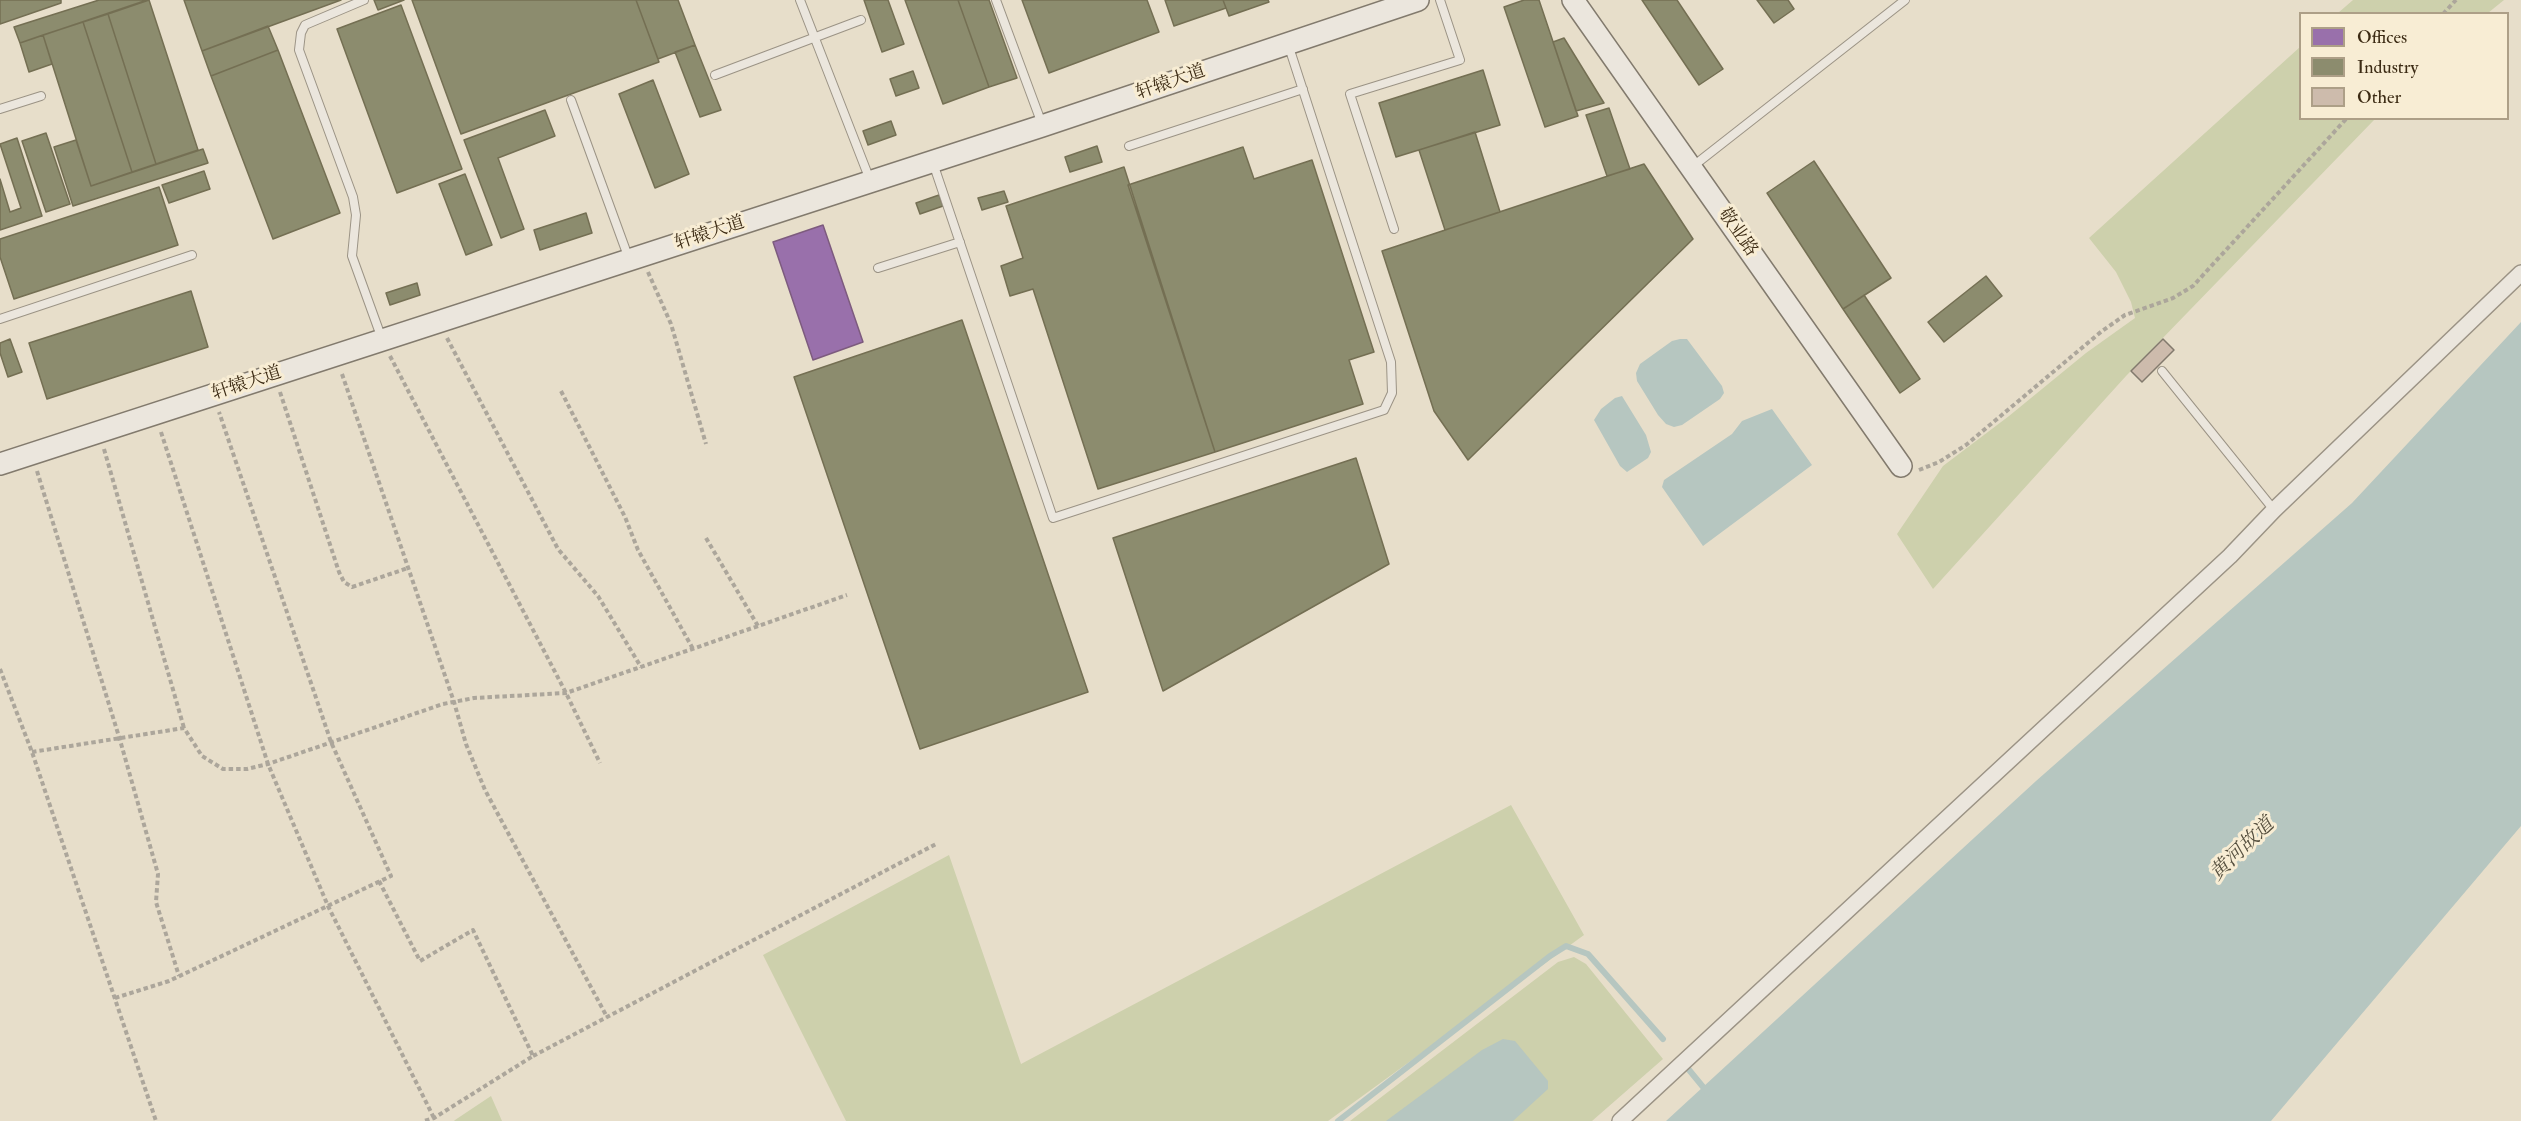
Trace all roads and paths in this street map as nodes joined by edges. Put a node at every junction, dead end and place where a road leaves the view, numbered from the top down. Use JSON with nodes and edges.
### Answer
{"nodes":[{"id":1,"x":364,"y":0,"type":"edge"},
{"id":2,"x":800,"y":0,"type":"edge"},
{"id":3,"x":996,"y":0,"type":"edge"},
{"id":4,"x":1418,"y":0,"type":"edge"},
{"id":5,"x":1440,"y":0,"type":"edge"},
{"id":6,"x":1573,"y":0,"type":"edge"},
{"id":7,"x":1905,"y":0,"type":"edge"},
{"id":8,"x":2456,"y":0,"type":"edge"},
{"id":9,"x":2445,"y":12,"type":"edge"},
{"id":10,"x":861,"y":20,"type":"dead end"},
{"id":11,"x":814,"y":38,"type":"junction"},
{"id":12,"x":1288,"y":44,"type":"junction"},
{"id":13,"x":715,"y":75,"type":"dead end"},
{"id":14,"x":1303,"y":89,"type":"junction"},
{"id":15,"x":41,"y":96,"type":"dead end"},
{"id":16,"x":571,"y":100,"type":"dead end"},
{"id":17,"x":0,"y":109,"type":"edge"},
{"id":18,"x":2345,"y":120,"type":"edge"},
{"id":19,"x":1042,"y":126,"type":"junction"},
{"id":20,"x":1129,"y":146,"type":"dead end"},
{"id":21,"x":932,"y":162,"type":"junction"},
{"id":22,"x":1691,"y":168,"type":"junction"},
{"id":23,"x":870,"y":182,"type":"junction"},
{"id":24,"x":1394,"y":229,"type":"dead end"},
{"id":25,"x":960,"y":242,"type":"junction"},
{"id":26,"x":192,"y":255,"type":"dead end"},
{"id":27,"x":635,"y":258,"type":"junction"},
{"id":28,"x":878,"y":268,"type":"dead end"},
{"id":29,"x":2521,"y":273,"type":"edge"},
{"id":30,"x":0,"y":318,"type":"edge"},
{"id":31,"x":438,"y":322,"type":"junction"},
{"id":32,"x":382,"y":340,"type":"junction"},
{"id":33,"x":335,"y":355,"type":"junction"},
{"id":34,"x":2162,"y":371,"type":"dead end"},
{"id":35,"x":274,"y":375,"type":"junction"},
{"id":36,"x":561,"y":391,"type":"dead end"},
{"id":37,"x":213,"y":395,"type":"junction"},
{"id":38,"x":155,"y":414,"type":"junction"},
{"id":39,"x":99,"y":432,"type":"junction"},
{"id":40,"x":706,"y":444,"type":"dead end"},
{"id":41,"x":32,"y":454,"type":"junction"},
{"id":42,"x":0,"y":464,"type":"edge"},
{"id":43,"x":1901,"y":466,"type":"joint"},
{"id":44,"x":2274,"y":510,"type":"junction"},
{"id":45,"x":706,"y":538,"type":"dead end"},
{"id":46,"x":408,"y":568,"type":"junction"},
{"id":47,"x":847,"y":595,"type":"dead end"},
{"id":48,"x":758,"y":626,"type":"junction"},
{"id":49,"x":693,"y":649,"type":"junction"},
{"id":50,"x":641,"y":667,"type":"junction"},
{"id":51,"x":0,"y":669,"type":"edge"},
{"id":52,"x":566,"y":693,"type":"junction"},
{"id":53,"x":454,"y":702,"type":"junction"},
{"id":54,"x":184,"y":728,"type":"junction"},
{"id":55,"x":120,"y":740,"type":"junction"},
{"id":56,"x":331,"y":742,"type":"junction"},
{"id":57,"x":32,"y":752,"type":"junction"},
{"id":58,"x":600,"y":763,"type":"dead end"},
{"id":59,"x":268,"y":764,"type":"junction"},
{"id":60,"x":936,"y":844,"type":"dead end"},
{"id":61,"x":379,"y":881,"type":"junction"},
{"id":62,"x":328,"y":906,"type":"junction"},
{"id":63,"x":179,"y":976,"type":"junction"},
{"id":64,"x":115,"y":998,"type":"junction"},
{"id":65,"x":607,"y":1017,"type":"junction"},
{"id":66,"x":533,"y":1056,"type":"junction"},
{"id":67,"x":434,"y":1118,"type":"junction"},
{"id":68,"x":156,"y":1121,"type":"edge"},
{"id":69,"x":424,"y":1121,"type":"edge"},
{"id":70,"x":1620,"y":1121,"type":"edge"}],
"edges":[{"from":1,"to":32,"type":"lane"},
{"from":2,"to":11,"type":"lane"},
{"from":3,"to":19,"type":"lane"},
{"from":4,"to":12,"type":"street","name":"轩辕大道"},
{"from":5,"to":24,"type":"lane"},
{"from":6,"to":22,"type":"street","name":"敬业路"},
{"from":7,"to":22,"type":"lane"},
{"from":8,"to":9,"type":"path"},
{"from":10,"to":11,"type":"lane"},
{"from":11,"to":13,"type":"lane"},
{"from":11,"to":23,"type":"lane"},
{"from":12,"to":14,"type":"lane"},
{"from":12,"to":19,"type":"street","name":"轩辕大道"},
{"from":14,"to":20,"type":"lane"},
{"from":14,"to":25,"type":"lane"},
{"from":15,"to":17,"type":"lane"},
{"from":16,"to":27,"type":"lane"},
{"from":18,"to":43,"type":"path"},
{"from":19,"to":21,"type":"street","name":"轩辕大道"},
{"from":21,"to":23,"type":"street","name":"轩辕大道"},
{"from":21,"to":25,"type":"lane"},
{"from":22,"to":43,"type":"street","name":"敬业路"},
{"from":23,"to":27,"type":"street","name":"轩辕大道"},
{"from":25,"to":28,"type":"lane"},
{"from":26,"to":30,"type":"lane"},
{"from":27,"to":31,"type":"street","name":"轩辕大道"},
{"from":27,"to":40,"type":"path"},
{"from":29,"to":44,"type":"street"},
{"from":31,"to":32,"type":"street","name":"轩辕大道"},
{"from":31,"to":50,"type":"path"},
{"from":32,"to":33,"type":"street","name":"轩辕大道"},
{"from":32,"to":52,"type":"path"},
{"from":33,"to":35,"type":"street","name":"轩辕大道"},
{"from":33,"to":46,"type":"path"},
{"from":34,"to":44,"type":"lane"},
{"from":35,"to":37,"type":"street","name":"轩辕大道"},
{"from":35,"to":46,"type":"path"},
{"from":36,"to":49,"type":"path"},
{"from":37,"to":38,"type":"street","name":"轩辕大道"},
{"from":37,"to":56,"type":"path"},
{"from":38,"to":39,"type":"street","name":"轩辕大道"},
{"from":38,"to":59,"type":"path"},
{"from":39,"to":41,"type":"street","name":"轩辕大道"},
{"from":39,"to":54,"type":"path"},
{"from":41,"to":42,"type":"street","name":"轩辕大道"},
{"from":41,"to":55,"type":"path"},
{"from":44,"to":70,"type":"street"},
{"from":45,"to":48,"type":"path"},
{"from":46,"to":53,"type":"path"},
{"from":47,"to":48,"type":"path"},
{"from":48,"to":49,"type":"path"},
{"from":49,"to":50,"type":"path"},
{"from":50,"to":52,"type":"path"},
{"from":51,"to":57,"type":"path"},
{"from":52,"to":53,"type":"path"},
{"from":52,"to":58,"type":"path"},
{"from":53,"to":56,"type":"path"},
{"from":53,"to":65,"type":"path"},
{"from":54,"to":55,"type":"path"},
{"from":54,"to":59,"type":"path"},
{"from":55,"to":57,"type":"path"},
{"from":55,"to":63,"type":"path"},
{"from":56,"to":59,"type":"path"},
{"from":56,"to":61,"type":"path"},
{"from":57,"to":64,"type":"path"},
{"from":59,"to":62,"type":"path"},
{"from":60,"to":65,"type":"path"},
{"from":61,"to":62,"type":"path"},
{"from":61,"to":66,"type":"path"},
{"from":62,"to":63,"type":"path"},
{"from":62,"to":67,"type":"path"},
{"from":63,"to":64,"type":"path"},
{"from":64,"to":68,"type":"path"},
{"from":65,"to":66,"type":"path"},
{"from":66,"to":67,"type":"path"},
{"from":67,"to":69,"type":"path"}]}
